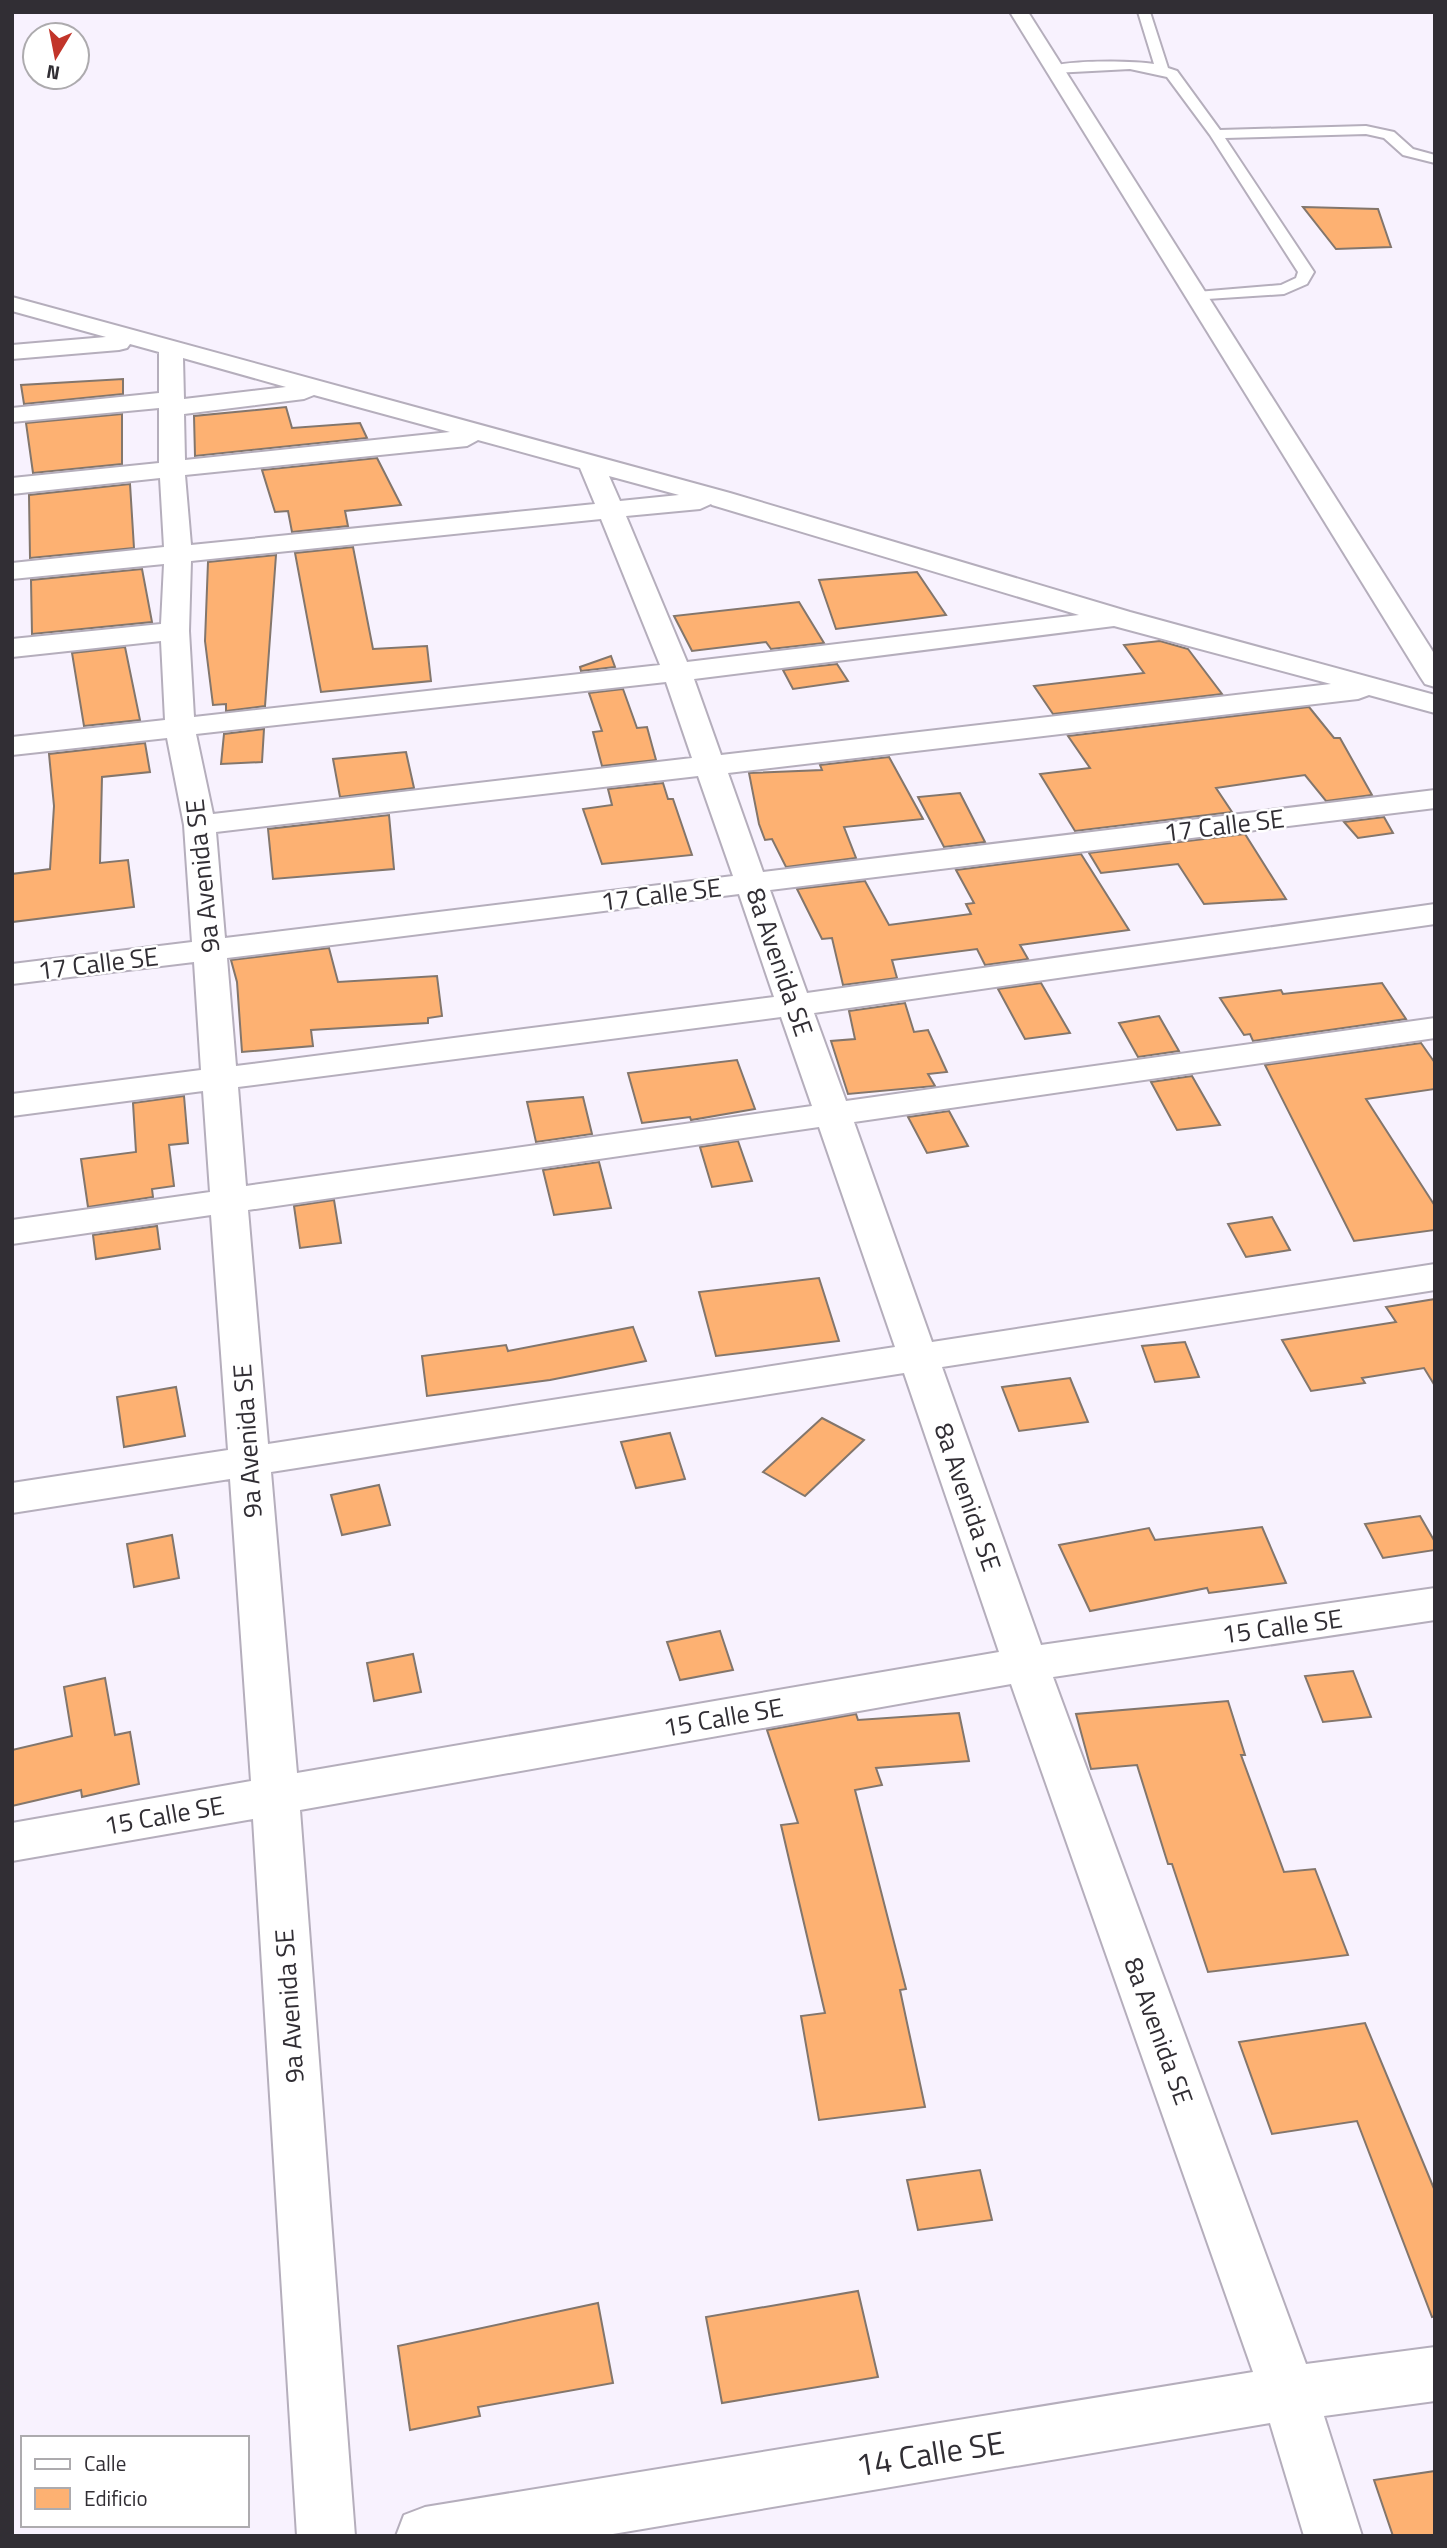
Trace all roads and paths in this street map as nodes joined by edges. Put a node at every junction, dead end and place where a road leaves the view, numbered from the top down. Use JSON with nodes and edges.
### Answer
{"nodes":[{"id":1,"x":1019,"y":12,"type":"edge"},
{"id":2,"x":1144,"y":12,"type":"edge"},
{"id":3,"x":1054,"y":69,"type":"junction"},
{"id":4,"x":1162,"y":69,"type":"junction"},
{"id":5,"x":1216,"y":134,"type":"junction"},
{"id":6,"x":1435,"y":159,"type":"edge"},
{"id":7,"x":1197,"y":297,"type":"junction"},
{"id":8,"x":12,"y":304,"type":"edge"},
{"id":9,"x":156,"y":344,"type":"junction"},
{"id":10,"x":12,"y":352,"type":"edge"},
{"id":11,"x":323,"y":390,"type":"junction"},
{"id":12,"x":172,"y":403,"type":"junction"},
{"id":13,"x":12,"y":415,"type":"edge"},
{"id":14,"x":490,"y":436,"type":"junction"},
{"id":15,"x":591,"y":463,"type":"junction"},
{"id":16,"x":172,"y":469,"type":"junction"},
{"id":17,"x":12,"y":486,"type":"edge"},
{"id":18,"x":721,"y":499,"type":"junction"},
{"id":19,"x":610,"y":510,"type":"junction"},
{"id":20,"x":178,"y":554,"type":"junction"},
{"id":21,"x":12,"y":571,"type":"edge"},
{"id":22,"x":1120,"y":618,"type":"junction"},
{"id":23,"x":175,"y":631,"type":"junction"},
{"id":24,"x":12,"y":648,"type":"edge"},
{"id":25,"x":677,"y":672,"type":"junction"},
{"id":26,"x":1435,"y":678,"type":"edge"},
{"id":27,"x":1377,"y":688,"type":"junction"},
{"id":28,"x":1435,"y":704,"type":"edge"},
{"id":29,"x":180,"y":727,"type":"junction"},
{"id":30,"x":12,"y":746,"type":"edge"},
{"id":31,"x":711,"y":767,"type":"junction"},
{"id":32,"x":1435,"y":799,"type":"edge"},
{"id":33,"x":200,"y":825,"type":"junction"},
{"id":34,"x":752,"y":883,"type":"junction"},
{"id":35,"x":1435,"y":914,"type":"edge"},
{"id":36,"x":210,"y":950,"type":"junction"},
{"id":37,"x":12,"y":974,"type":"edge"},
{"id":38,"x":795,"y":1005,"type":"junction"},
{"id":39,"x":1435,"y":1028,"type":"edge"},
{"id":40,"x":219,"y":1078,"type":"junction"},
{"id":41,"x":12,"y":1105,"type":"edge"},
{"id":42,"x":833,"y":1115,"type":"junction"},
{"id":43,"x":229,"y":1201,"type":"junction"},
{"id":44,"x":12,"y":1232,"type":"edge"},
{"id":45,"x":1435,"y":1277,"type":"edge"},
{"id":46,"x":919,"y":1358,"type":"junction"},
{"id":47,"x":249,"y":1463,"type":"junction"},
{"id":48,"x":12,"y":1498,"type":"edge"},
{"id":49,"x":1435,"y":1604,"type":"edge"},
{"id":50,"x":1026,"y":1664,"type":"junction"},
{"id":51,"x":275,"y":1796,"type":"junction"},
{"id":52,"x":12,"y":1842,"type":"edge"},
{"id":53,"x":1435,"y":2374,"type":"edge"},
{"id":54,"x":1289,"y":2393,"type":"junction"},
{"id":55,"x":326,"y":2536,"type":"edge"},
{"id":56,"x":425,"y":2536,"type":"edge"},
{"id":57,"x":1333,"y":2536,"type":"edge"}],
"edges":[{"from":1,"to":3,"type":"street"},
{"from":2,"to":4,"type":"lane"},
{"from":3,"to":4,"type":"lane"},
{"from":3,"to":7,"type":"street"},
{"from":4,"to":5,"type":"lane"},
{"from":5,"to":6,"type":"lane"},
{"from":5,"to":7,"type":"lane"},
{"from":7,"to":26,"type":"street"},
{"from":8,"to":9,"type":"street"},
{"from":9,"to":10,"type":"street"},
{"from":9,"to":11,"type":"street"},
{"from":9,"to":12,"type":"street","name":"9a Avenida SE"},
{"from":11,"to":12,"type":"street"},
{"from":11,"to":14,"type":"street"},
{"from":12,"to":13,"type":"street"},
{"from":12,"to":16,"type":"street","name":"9a Avenida SE"},
{"from":14,"to":15,"type":"street"},
{"from":14,"to":16,"type":"street"},
{"from":15,"to":18,"type":"street"},
{"from":15,"to":19,"type":"street","name":"8a Avenida SE"},
{"from":16,"to":17,"type":"street"},
{"from":16,"to":20,"type":"street","name":"9a Avenida SE"},
{"from":18,"to":19,"type":"street"},
{"from":18,"to":22,"type":"street"},
{"from":19,"to":20,"type":"street"},
{"from":19,"to":25,"type":"street","name":"8a Avenida SE"},
{"from":20,"to":21,"type":"street"},
{"from":20,"to":23,"type":"street","name":"9a Avenida SE"},
{"from":22,"to":25,"type":"street"},
{"from":22,"to":27,"type":"street"},
{"from":23,"to":24,"type":"street"},
{"from":23,"to":29,"type":"street","name":"9a Avenida SE"},
{"from":25,"to":29,"type":"street"},
{"from":25,"to":31,"type":"street","name":"8a Avenida SE"},
{"from":27,"to":28,"type":"street"},
{"from":27,"to":31,"type":"street"},
{"from":29,"to":30,"type":"street"},
{"from":29,"to":33,"type":"street","name":"9a Avenida SE"},
{"from":31,"to":33,"type":"street"},
{"from":31,"to":34,"type":"street","name":"8a Avenida SE"},
{"from":32,"to":34,"type":"street","name":"17 Calle SE"},
{"from":33,"to":36,"type":"street","name":"9a Avenida SE"},
{"from":34,"to":36,"type":"street","name":"17 Calle SE"},
{"from":34,"to":38,"type":"street","name":"8a Avenida SE"},
{"from":35,"to":38,"type":"street"},
{"from":36,"to":37,"type":"street","name":"17 Calle SE"},
{"from":36,"to":40,"type":"street","name":"9a Avenida SE"},
{"from":38,"to":40,"type":"street"},
{"from":38,"to":42,"type":"street","name":"8a Avenida SE"},
{"from":39,"to":42,"type":"street"},
{"from":40,"to":41,"type":"street"},
{"from":40,"to":43,"type":"street","name":"9a Avenida SE"},
{"from":42,"to":43,"type":"street"},
{"from":42,"to":46,"type":"street","name":"8a Avenida SE"},
{"from":43,"to":44,"type":"street"},
{"from":43,"to":47,"type":"street","name":"9a Avenida SE"},
{"from":45,"to":46,"type":"street"},
{"from":46,"to":47,"type":"street"},
{"from":46,"to":50,"type":"street","name":"8a Avenida SE"},
{"from":47,"to":48,"type":"street"},
{"from":47,"to":51,"type":"street","name":"9a Avenida SE"},
{"from":49,"to":50,"type":"street","name":"15 Calle SE"},
{"from":50,"to":51,"type":"street","name":"15 Calle SE"},
{"from":50,"to":54,"type":"street","name":"8a Avenida SE"},
{"from":51,"to":52,"type":"street","name":"15 Calle SE"},
{"from":51,"to":55,"type":"street","name":"9a Avenida SE"},
{"from":53,"to":54,"type":"street","name":"14 Calle SE"},
{"from":54,"to":56,"type":"street","name":"14 Calle SE"},
{"from":54,"to":57,"type":"street","name":"8a Avenida SE"}]}
